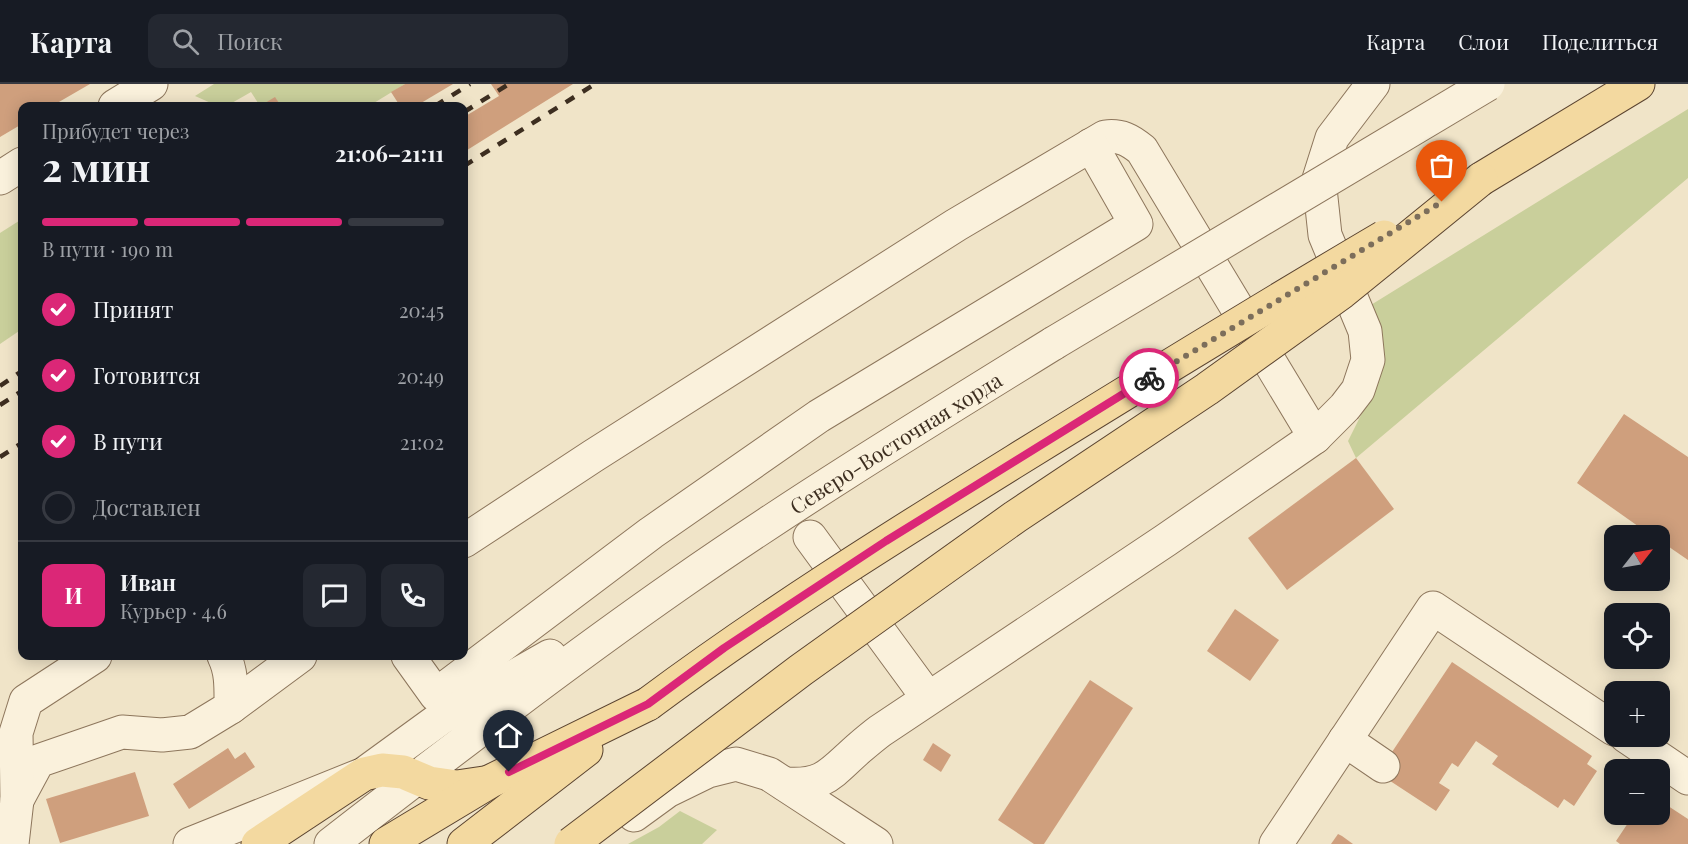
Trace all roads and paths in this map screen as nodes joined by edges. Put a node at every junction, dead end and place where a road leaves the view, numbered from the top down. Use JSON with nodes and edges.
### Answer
{"nodes":[{"id":1,"x":151,"y":84,"type":"edge"},
{"id":2,"x":1372,"y":84,"type":"edge"},
{"id":3,"x":1488,"y":84,"type":"edge"},
{"id":4,"x":1638,"y":84,"type":"edge"},
{"id":5,"x":122,"y":102,"type":"edge"},
{"id":6,"x":1091,"y":145,"type":"junction"},
{"id":7,"x":18,"y":167,"type":"edge"},
{"id":8,"x":0,"y":178,"type":"edge"},
{"id":9,"x":1481,"y":179,"type":"junction"},
{"id":10,"x":1315,"y":437,"type":"junction"},
{"id":11,"x":810,"y":537,"type":"dead end"},
{"id":12,"x":468,"y":538,"type":"edge"},
{"id":13,"x":680,"y":583,"type":"junction"},
{"id":14,"x":89,"y":660,"type":"edge"},
{"id":15,"x":293,"y":660,"type":"edge"},
{"id":16,"x":295,"y":660,"type":"edge"},
{"id":17,"x":411,"y":660,"type":"edge"},
{"id":18,"x":226,"y":661,"type":"edge"},
{"id":19,"x":928,"y":698,"type":"junction"},
{"id":20,"x":648,"y":704,"type":"junction"},
{"id":21,"x":231,"y":707,"type":"junction"},
{"id":22,"x":1604,"y":722,"type":"edge"},
{"id":23,"x":1345,"y":740,"type":"junction"},
{"id":24,"x":1642,"y":747,"type":"edge"},
{"id":25,"x":1383,"y":766,"type":"dead end"},
{"id":26,"x":838,"y":769,"type":"junction"},
{"id":27,"x":364,"y":774,"type":"junction"},
{"id":28,"x":1688,"y":778,"type":"edge"},
{"id":29,"x":489,"y":782,"type":"junction"},
{"id":30,"x":785,"y":784,"type":"junction"},
{"id":31,"x":17,"y":800,"type":"junction"},
{"id":32,"x":848,"y":825,"type":"junction"},
{"id":33,"x":12,"y":844,"type":"edge"},
{"id":34,"x":190,"y":844,"type":"edge"},
{"id":35,"x":258,"y":844,"type":"edge"},
{"id":36,"x":331,"y":844,"type":"edge"},
{"id":37,"x":386,"y":844,"type":"edge"},
{"id":38,"x":464,"y":844,"type":"edge"},
{"id":39,"x":570,"y":844,"type":"edge"},
{"id":40,"x":594,"y":844,"type":"edge"},
{"id":41,"x":876,"y":844,"type":"edge"},
{"id":42,"x":1276,"y":844,"type":"edge"}],
"edges":[{"from":1,"to":5,"type":"street"},
{"from":2,"to":10,"type":"street"},
{"from":3,"to":13,"type":"street","name":"Северо-Восточная хорда","bridge":true},
{"from":4,"to":9,"type":"main road"},
{"from":6,"to":10,"type":"street"},
{"from":6,"to":12,"type":"street"},
{"from":6,"to":17,"type":"street"},
{"from":7,"to":8,"type":"street"},
{"from":9,"to":20,"type":"main road","bridge":true},
{"from":9,"to":39,"type":"main road","bridge":true},
{"from":10,"to":19,"type":"street"},
{"from":11,"to":19,"type":"street"},
{"from":13,"to":27,"type":"street"},
{"from":13,"to":36,"type":"street","name":"Северо-Восточная хорда"},
{"from":14,"to":31,"type":"street"},
{"from":15,"to":18,"type":"street"},
{"from":16,"to":21,"type":"street"},
{"from":18,"to":21,"type":"street"},
{"from":19,"to":26,"type":"street"},
{"from":20,"to":29,"type":"main road"},
{"from":20,"to":38,"type":"main road"},
{"from":21,"to":31,"type":"street"},
{"from":22,"to":23,"type":"street"},
{"from":23,"to":25,"type":"street"},
{"from":23,"to":42,"type":"street"},
{"from":24,"to":28,"type":"street"},
{"from":26,"to":30,"type":"street"},
{"from":26,"to":32,"type":"street"},
{"from":27,"to":29,"type":"main road"},
{"from":27,"to":34,"type":"street"},
{"from":27,"to":35,"type":"main road"},
{"from":29,"to":37,"type":"main road"},
{"from":30,"to":32,"type":"street"},
{"from":30,"to":40,"type":"street"},
{"from":31,"to":33,"type":"street"},
{"from":32,"to":41,"type":"street"}]}
